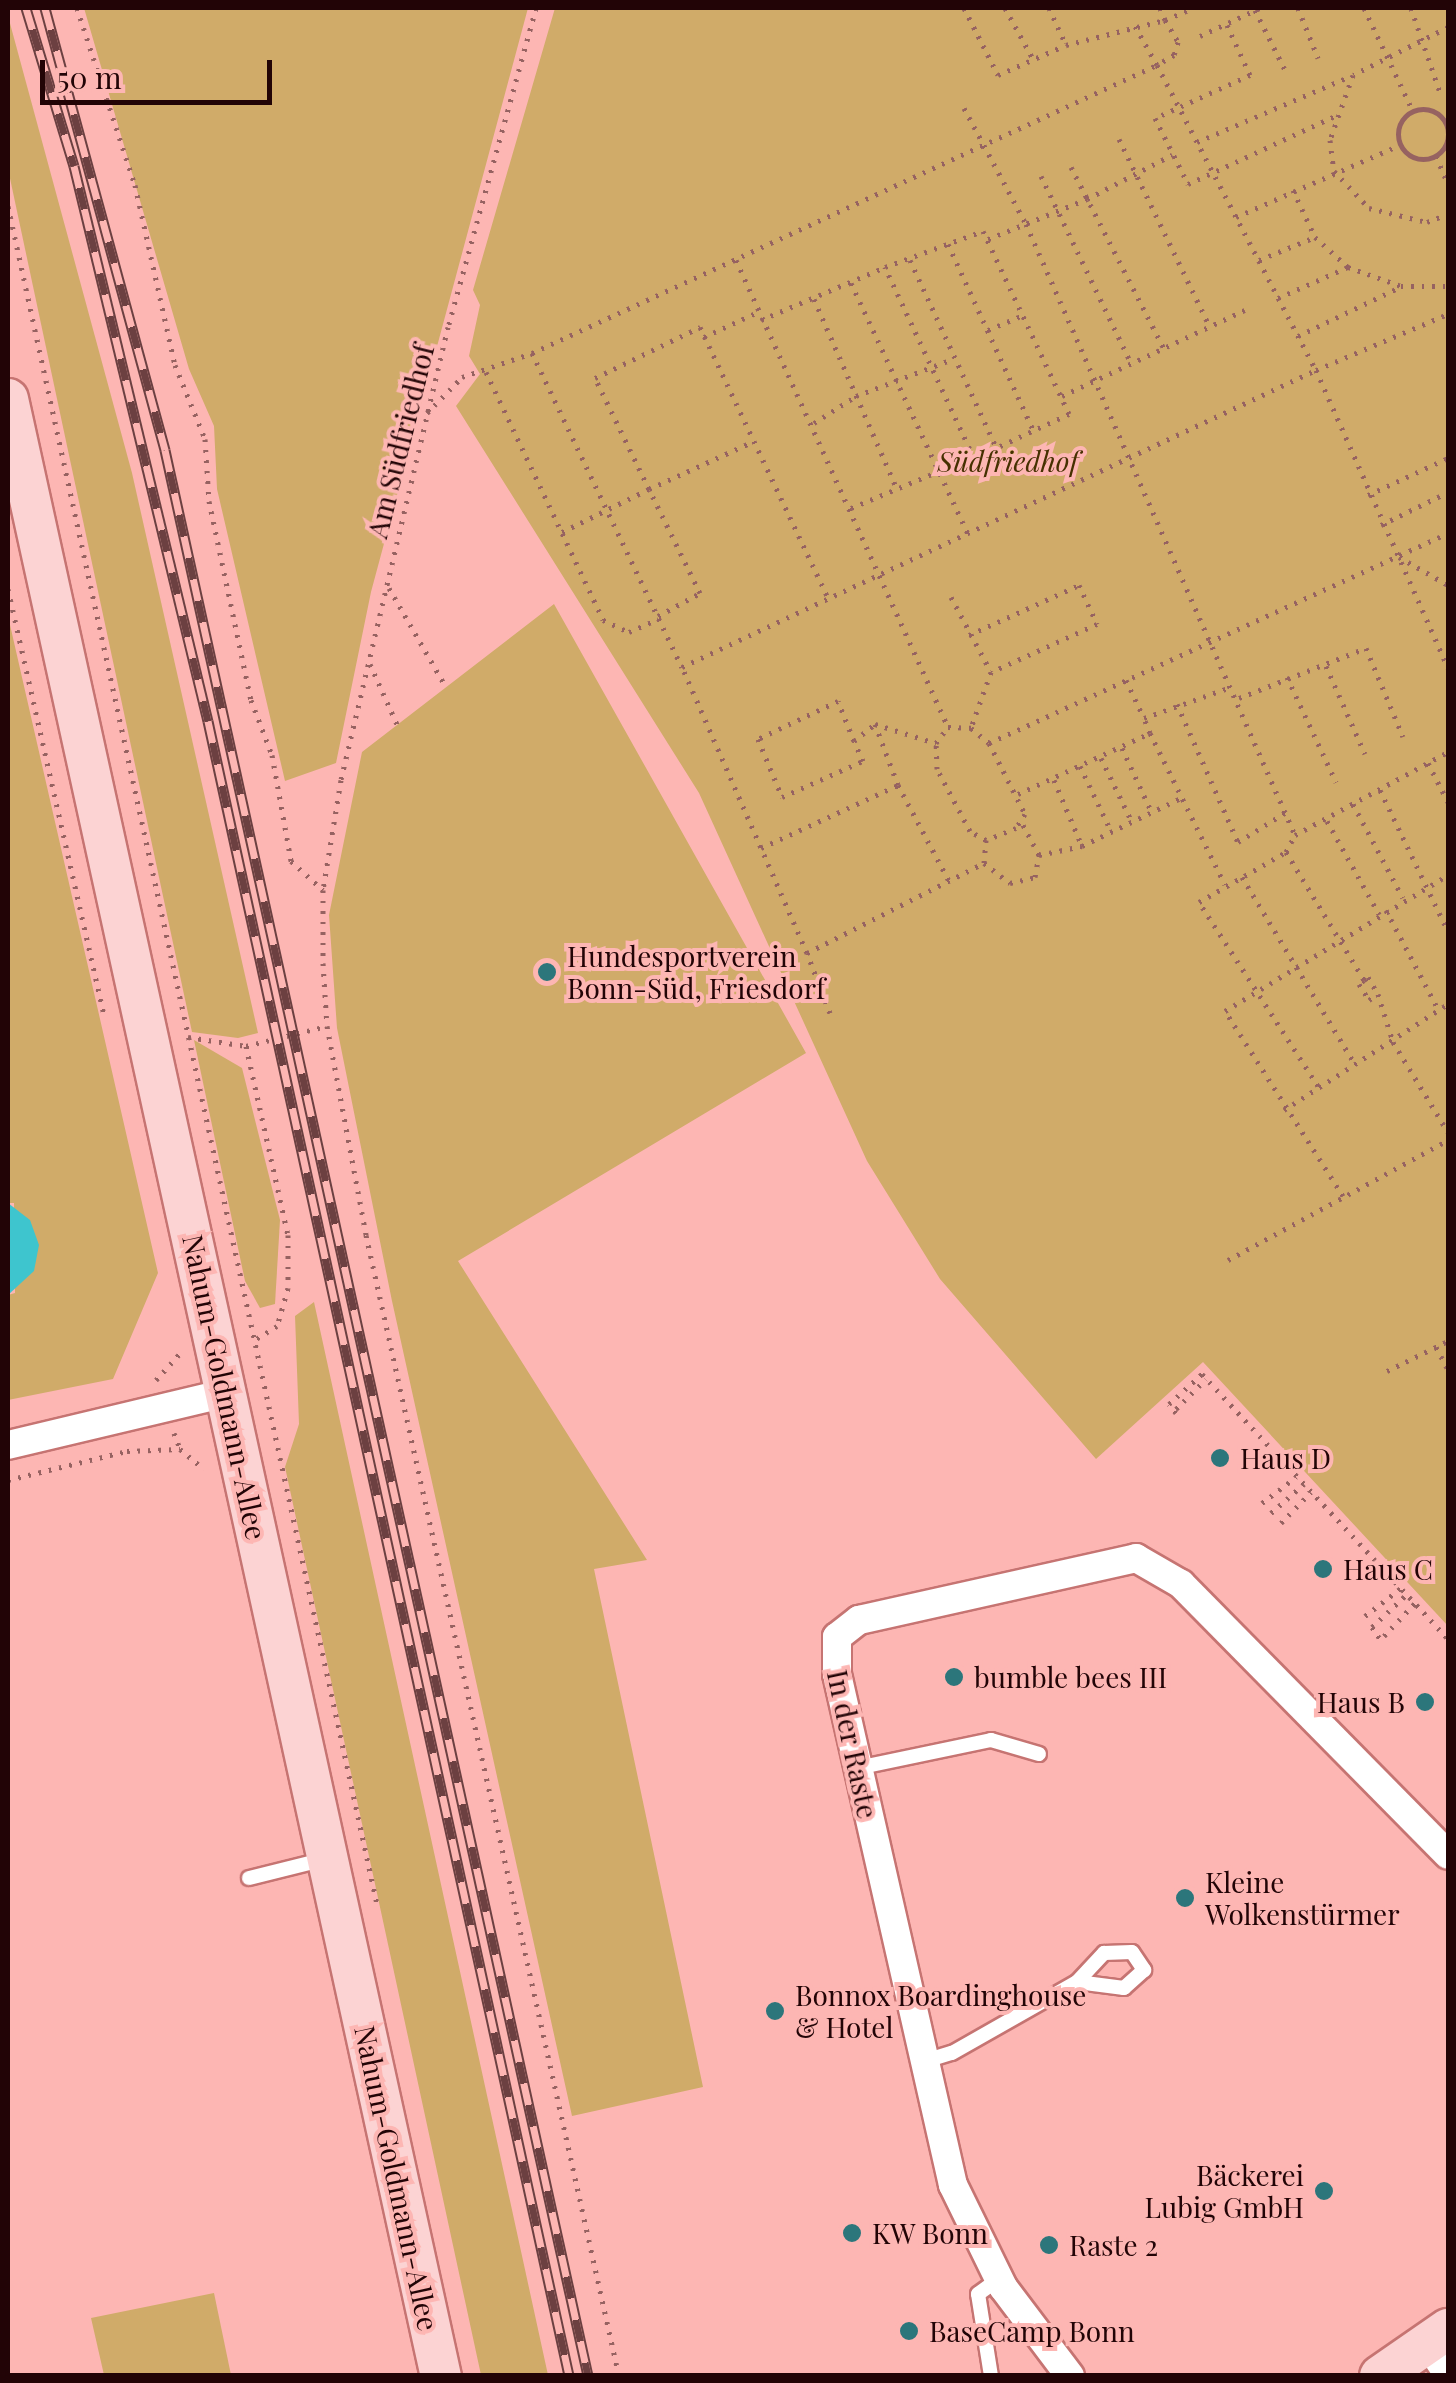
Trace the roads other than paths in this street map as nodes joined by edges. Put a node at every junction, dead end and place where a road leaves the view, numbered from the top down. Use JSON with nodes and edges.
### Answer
{"nodes":[{"id":1,"x":8,"y":399,"type":"edge"},
{"id":2,"x":15,"y":469,"type":"edge"},
{"id":3,"x":226,"y":1393,"type":"junction"},
{"id":4,"x":8,"y":1445,"type":"edge"},
{"id":5,"x":1039,"y":1754,"type":"dead end"},
{"id":6,"x":857,"y":1768,"type":"junction"},
{"id":7,"x":1448,"y":1855,"type":"edge"},
{"id":8,"x":328,"y":1858,"type":"junction"},
{"id":9,"x":248,"y":1878,"type":"dead end"},
{"id":10,"x":1077,"y":1982,"type":"dead end"},
{"id":11,"x":925,"y":2061,"type":"junction"},
{"id":12,"x":1000,"y":2278,"type":"junction"},
{"id":13,"x":1441,"y":2348,"type":"edge"},
{"id":14,"x":441,"y":2376,"type":"edge"},
{"id":15,"x":991,"y":2376,"type":"edge"},
{"id":16,"x":1070,"y":2376,"type":"edge"},
{"id":17,"x":1380,"y":2376,"type":"edge"}],
"edges":[{"from":1,"to":2,"type":"main road","name":"Nahum-Goldmann-Allee"},
{"from":2,"to":3,"type":"main road","name":"Nahum-Goldmann-Allee"},
{"from":3,"to":4,"type":"street"},
{"from":3,"to":8,"type":"main road","name":"Nahum-Goldmann-Allee"},
{"from":5,"to":6,"type":"lane"},
{"from":6,"to":7,"type":"street","name":"In der Raste"},
{"from":6,"to":11,"type":"street","name":"In der Raste"},
{"from":8,"to":9,"type":"lane"},
{"from":8,"to":14,"type":"main road","name":"Nahum-Goldmann-Allee"},
{"from":10,"to":11,"type":"lane"},
{"from":11,"to":12,"type":"street","name":"In der Raste"},
{"from":12,"to":15,"type":"lane"},
{"from":12,"to":16,"type":"street","name":"In der Raste"},
{"from":13,"to":17,"type":"main road"}]}
